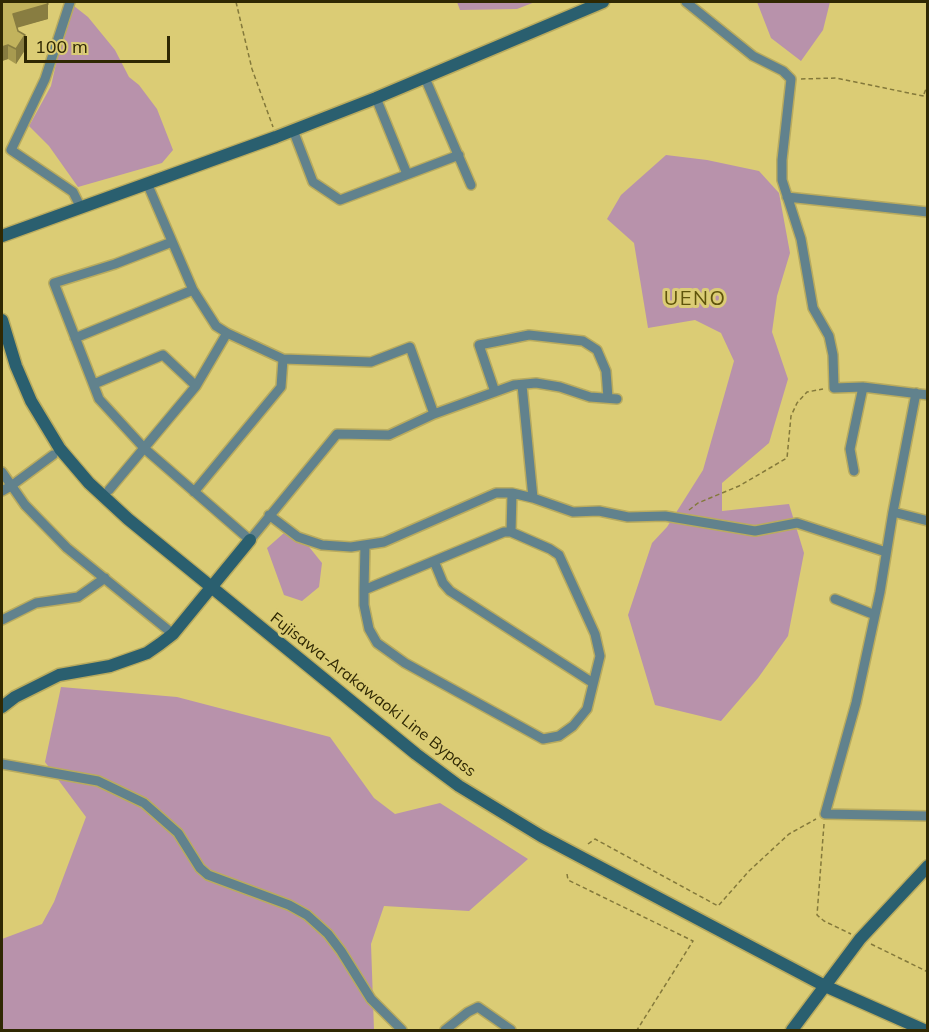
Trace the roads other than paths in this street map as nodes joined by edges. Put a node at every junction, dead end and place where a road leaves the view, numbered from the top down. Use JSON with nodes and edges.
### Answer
{"nodes":[{"id":1,"x":70,"y":2,"type":"edge"},
{"id":2,"x":603,"y":2,"type":"edge"},
{"id":3,"x":686,"y":2,"type":"edge"},
{"id":4,"x":425,"y":78,"type":"junction"},
{"id":5,"x":376,"y":98,"type":"junction"},
{"id":6,"x":293,"y":130,"type":"junction"},
{"id":7,"x":459,"y":155,"type":"junction"},
{"id":8,"x":407,"y":174,"type":"junction"},
{"id":9,"x":147,"y":183,"type":"junction"},
{"id":10,"x":471,"y":185,"type":"dead end"},
{"id":11,"x":788,"y":197,"type":"junction"},
{"id":12,"x":81,"y":207,"type":"junction"},
{"id":13,"x":927,"y":212,"type":"edge"},
{"id":14,"x":2,"y":236,"type":"edge"},
{"id":15,"x":172,"y":242,"type":"junction"},
{"id":16,"x":194,"y":290,"type":"junction"},
{"id":17,"x":2,"y":320,"type":"edge"},
{"id":18,"x":227,"y":333,"type":"junction"},
{"id":19,"x":75,"y":338,"type":"junction"},
{"id":20,"x":282,"y":359,"type":"junction"},
{"id":21,"x":94,"y":384,"type":"junction"},
{"id":22,"x":522,"y":385,"type":"junction"},
{"id":23,"x":196,"y":386,"type":"junction"},
{"id":24,"x":863,"y":387,"type":"junction"},
{"id":25,"x":495,"y":392,"type":"junction"},
{"id":26,"x":916,"y":393,"type":"junction"},
{"id":27,"x":927,"y":395,"type":"edge"},
{"id":28,"x":434,"y":414,"type":"junction"},
{"id":29,"x":144,"y":449,"type":"junction"},
{"id":30,"x":53,"y":455,"type":"dead end"},
{"id":31,"x":854,"y":471,"type":"dead end"},
{"id":32,"x":2,"y":472,"type":"edge"},
{"id":33,"x":11,"y":486,"type":"junction"},
{"id":34,"x":109,"y":490,"type":"dead end"},
{"id":35,"x":2,"y":491,"type":"edge"},
{"id":36,"x":194,"y":492,"type":"junction"},
{"id":37,"x":512,"y":493,"type":"junction"},
{"id":38,"x":533,"y":498,"type":"junction"},
{"id":39,"x":892,"y":512,"type":"junction"},
{"id":40,"x":269,"y":515,"type":"junction"},
{"id":41,"x":927,"y":521,"type":"edge"},
{"id":42,"x":511,"y":532,"type":"junction"},
{"id":43,"x":250,"y":540,"type":"junction"},
{"id":44,"x":365,"y":544,"type":"junction"},
{"id":45,"x":886,"y":552,"type":"junction"},
{"id":46,"x":434,"y":561,"type":"junction"},
{"id":47,"x":105,"y":578,"type":"junction"},
{"id":48,"x":211,"y":587,"type":"junction"},
{"id":49,"x":364,"y":590,"type":"junction"},
{"id":50,"x":835,"y":599,"type":"dead end"},
{"id":51,"x":875,"y":615,"type":"junction"},
{"id":52,"x":2,"y":620,"type":"edge"},
{"id":53,"x":173,"y":634,"type":"junction"},
{"id":54,"x":593,"y":683,"type":"junction"},
{"id":55,"x":2,"y":707,"type":"edge"},
{"id":56,"x":2,"y":764,"type":"edge"},
{"id":57,"x":927,"y":816,"type":"edge"},
{"id":58,"x":927,"y":866,"type":"edge"},
{"id":59,"x":825,"y":986,"type":"junction"},
{"id":60,"x":402,"y":1030,"type":"edge"},
{"id":61,"x":445,"y":1030,"type":"edge"},
{"id":62,"x":511,"y":1030,"type":"edge"},
{"id":63,"x":792,"y":1030,"type":"edge"},
{"id":64,"x":924,"y":1030,"type":"edge"}],
"edges":[{"from":1,"to":12,"type":"street"},
{"from":2,"to":4,"type":"main road"},
{"from":3,"to":11,"type":"street"},
{"from":4,"to":5,"type":"main road"},
{"from":4,"to":7,"type":"street"},
{"from":5,"to":6,"type":"main road"},
{"from":5,"to":8,"type":"street"},
{"from":6,"to":8,"type":"street"},
{"from":6,"to":9,"type":"main road"},
{"from":7,"to":8,"type":"street"},
{"from":7,"to":10,"type":"street"},
{"from":9,"to":12,"type":"main road"},
{"from":9,"to":15,"type":"street"},
{"from":11,"to":13,"type":"street"},
{"from":11,"to":24,"type":"street"},
{"from":12,"to":14,"type":"main road"},
{"from":15,"to":16,"type":"street"},
{"from":15,"to":19,"type":"street"},
{"from":16,"to":18,"type":"street"},
{"from":16,"to":19,"type":"street"},
{"from":17,"to":48,"type":"main road","name":"Fujisawa-Arakawaoki Line Bypass"},
{"from":18,"to":20,"type":"street"},
{"from":18,"to":23,"type":"street"},
{"from":19,"to":21,"type":"street"},
{"from":20,"to":28,"type":"street"},
{"from":20,"to":36,"type":"street"},
{"from":21,"to":23,"type":"street"},
{"from":21,"to":29,"type":"street"},
{"from":22,"to":25,"type":"street"},
{"from":22,"to":25,"type":"street"},
{"from":22,"to":38,"type":"street"},
{"from":23,"to":29,"type":"street"},
{"from":24,"to":26,"type":"street"},
{"from":24,"to":31,"type":"street"},
{"from":25,"to":28,"type":"street"},
{"from":26,"to":27,"type":"street"},
{"from":26,"to":39,"type":"street"},
{"from":28,"to":40,"type":"street"},
{"from":29,"to":34,"type":"street"},
{"from":29,"to":36,"type":"street"},
{"from":30,"to":33,"type":"street"},
{"from":32,"to":33,"type":"street"},
{"from":33,"to":35,"type":"street"},
{"from":33,"to":47,"type":"street"},
{"from":36,"to":43,"type":"street"},
{"from":37,"to":38,"type":"street"},
{"from":37,"to":42,"type":"street"},
{"from":37,"to":44,"type":"street"},
{"from":38,"to":45,"type":"street"},
{"from":39,"to":41,"type":"street"},
{"from":39,"to":45,"type":"street"},
{"from":40,"to":43,"type":"street"},
{"from":40,"to":44,"type":"street"},
{"from":42,"to":46,"type":"street"},
{"from":42,"to":54,"type":"street"},
{"from":43,"to":48,"type":"main road"},
{"from":44,"to":49,"type":"street"},
{"from":45,"to":51,"type":"street"},
{"from":46,"to":49,"type":"street"},
{"from":46,"to":54,"type":"street"},
{"from":47,"to":52,"type":"street"},
{"from":47,"to":53,"type":"street"},
{"from":48,"to":53,"type":"main road"},
{"from":48,"to":59,"type":"main road","name":"Fujisawa-Arakawaoki Line Bypass"},
{"from":49,"to":54,"type":"street"},
{"from":50,"to":51,"type":"street"},
{"from":51,"to":57,"type":"street"},
{"from":53,"to":55,"type":"main road"},
{"from":56,"to":60,"type":"street"},
{"from":58,"to":59,"type":"main road"},
{"from":59,"to":63,"type":"main road"},
{"from":59,"to":64,"type":"main road","name":"Fujisawa-Arakawaoki Line Bypass"},
{"from":61,"to":62,"type":"street"}]}
